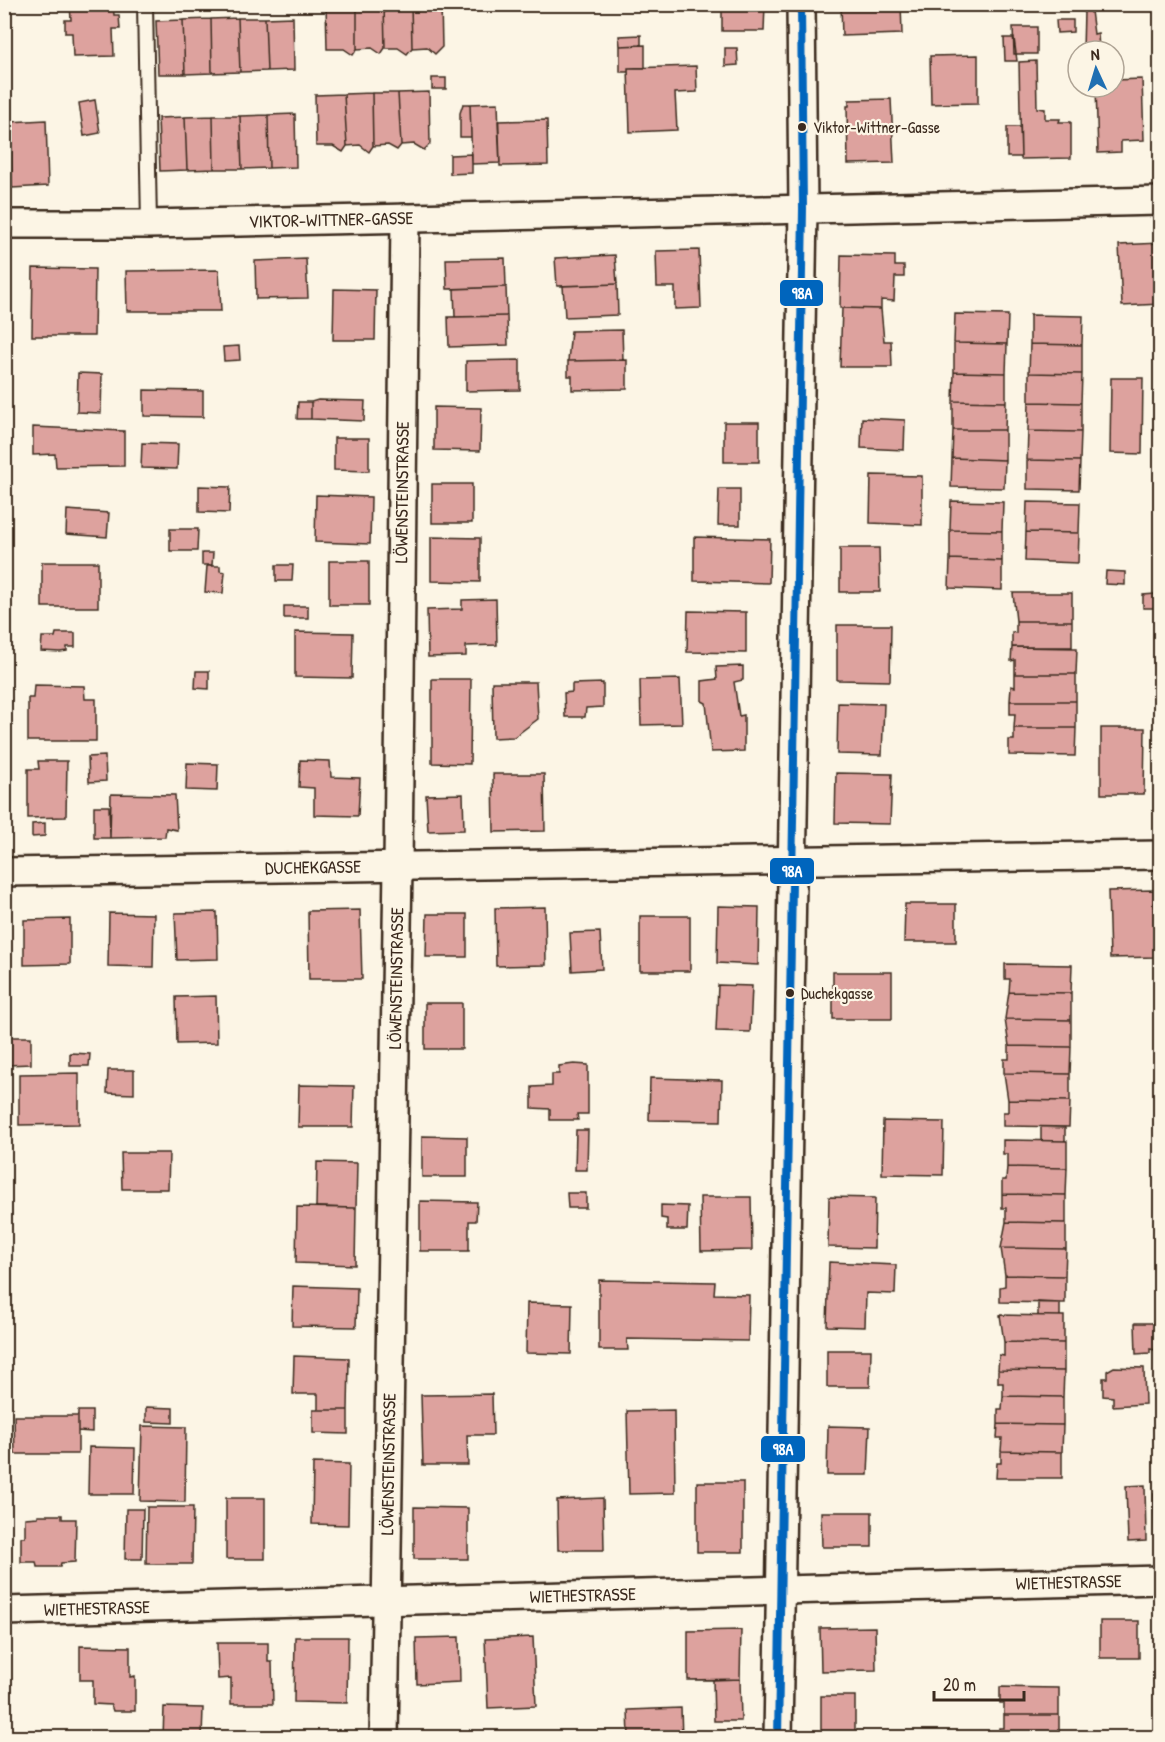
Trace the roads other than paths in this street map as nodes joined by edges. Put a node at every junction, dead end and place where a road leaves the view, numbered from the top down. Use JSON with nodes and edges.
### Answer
{"nodes":[{"id":1,"x":145,"y":4,"type":"edge"},
{"id":2,"x":801,"y":4,"type":"edge"},
{"id":3,"x":1161,"y":201,"type":"edge"},
{"id":4,"x":803,"y":209,"type":"junction"},
{"id":5,"x":405,"y":218,"type":"junction"},
{"id":6,"x":4,"y":224,"type":"edge"},
{"id":7,"x":149,"y":224,"type":"junction"},
{"id":8,"x":1161,"y":855,"type":"edge"},
{"id":9,"x":794,"y":860,"type":"junction"},
{"id":10,"x":398,"y":866,"type":"junction"},
{"id":11,"x":4,"y":872,"type":"edge"},
{"id":12,"x":1161,"y":1580,"type":"edge"},
{"id":13,"x":781,"y":1589,"type":"junction"},
{"id":14,"x":386,"y":1602,"type":"junction"},
{"id":15,"x":4,"y":1611,"type":"edge"},
{"id":16,"x":384,"y":1737,"type":"edge"},
{"id":17,"x":778,"y":1737,"type":"edge"}],
"edges":[{"from":1,"to":7,"type":"lane"},
{"from":2,"to":4,"type":"street"},
{"from":3,"to":4,"type":"street","name":"VIKTOR-WITTNER-GASSE"},
{"from":4,"to":5,"type":"street","name":"VIKTOR-WITTNER-GASSE"},
{"from":4,"to":9,"type":"street"},
{"from":5,"to":7,"type":"street","name":"VIKTOR-WITTNER-GASSE"},
{"from":5,"to":10,"type":"street","name":"LÖWENSTEINSTRASSE"},
{"from":6,"to":7,"type":"street","name":"VIKTOR-WITTNER-GASSE"},
{"from":8,"to":9,"type":"street","name":"DUCHEKGASSE"},
{"from":9,"to":10,"type":"street","name":"DUCHEKGASSE"},
{"from":9,"to":13,"type":"street"},
{"from":10,"to":11,"type":"street","name":"DUCHEKGASSE"},
{"from":10,"to":14,"type":"street","name":"LÖWENSTEINSTRASSE"},
{"from":12,"to":13,"type":"street","name":"WIETHESTRASSE"},
{"from":13,"to":14,"type":"street","name":"WIETHESTRASSE"},
{"from":13,"to":17,"type":"street"},
{"from":14,"to":15,"type":"street","name":"WIETHESTRASSE"},
{"from":14,"to":16,"type":"street","name":"LÖWENSTEINSTRASSE"}]}
